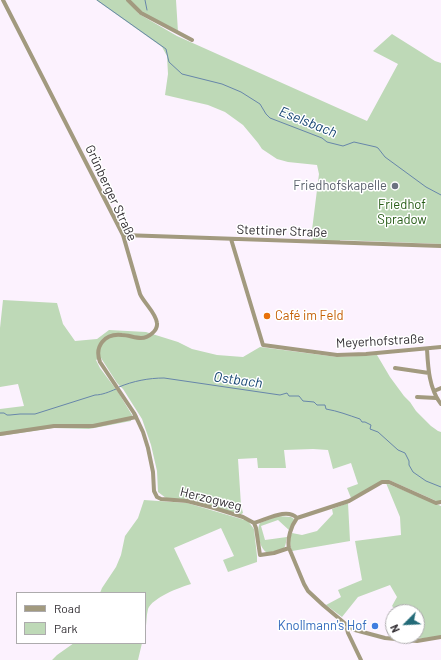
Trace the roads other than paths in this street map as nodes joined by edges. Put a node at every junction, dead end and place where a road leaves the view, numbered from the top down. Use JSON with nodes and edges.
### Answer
{"nodes":[{"id":1,"x":3,"y":0,"type":"edge"},
{"id":2,"x":128,"y":0,"type":"edge"},
{"id":3,"x":192,"y":40,"type":"dead end"},
{"id":4,"x":123,"y":235,"type":"junction"},
{"id":5,"x":231,"y":239,"type":"junction"},
{"id":6,"x":441,"y":246,"type":"edge"},
{"id":7,"x":441,"y":347,"type":"edge"},
{"id":8,"x":427,"y":348,"type":"junction"},
{"id":9,"x":396,"y":368,"type":"dead end"},
{"id":10,"x":429,"y":372,"type":"junction"},
{"id":11,"x":441,"y":388,"type":"edge"},
{"id":12,"x":434,"y":391,"type":"junction"},
{"id":13,"x":417,"y":397,"type":"dead end"},
{"id":14,"x":436,"y":398,"type":"junction"},
{"id":15,"x":441,"y":404,"type":"edge"},
{"id":16,"x":136,"y":418,"type":"junction"},
{"id":17,"x":0,"y":434,"type":"edge"},
{"id":18,"x":441,"y":502,"type":"edge"},
{"id":19,"x":297,"y":518,"type":"junction"},
{"id":20,"x":254,"y":523,"type":"junction"},
{"id":21,"x":289,"y":548,"type":"junction"},
{"id":22,"x":348,"y":626,"type":"junction"},
{"id":23,"x":441,"y":637,"type":"edge"},
{"id":24,"x":360,"y":660,"type":"edge"}],
"edges":[{"from":1,"to":4,"type":"street","name":"Grünberger Straße"},
{"from":2,"to":3,"type":"street"},
{"from":4,"to":5,"type":"street","name":"Stettiner Straße"},
{"from":4,"to":16,"type":"street","name":"Grünberger Straße"},
{"from":5,"to":6,"type":"street","name":"Stettiner Straße"},
{"from":5,"to":8,"type":"street","name":"Meyerhofstraße"},
{"from":7,"to":8,"type":"street","name":"Meyerhofstraße"},
{"from":8,"to":10,"type":"street"},
{"from":9,"to":10,"type":"street"},
{"from":10,"to":12,"type":"street"},
{"from":11,"to":12,"type":"street"},
{"from":12,"to":14,"type":"street"},
{"from":13,"to":14,"type":"street"},
{"from":14,"to":15,"type":"street"},
{"from":16,"to":17,"type":"street"},
{"from":16,"to":20,"type":"street","name":"Herzogweg"},
{"from":18,"to":19,"type":"street","name":"Herzogweg"},
{"from":19,"to":20,"type":"street","name":"Herzogweg"},
{"from":19,"to":21,"type":"street"},
{"from":20,"to":21,"type":"street"},
{"from":21,"to":22,"type":"street"},
{"from":22,"to":23,"type":"street"},
{"from":22,"to":24,"type":"street"}]}
